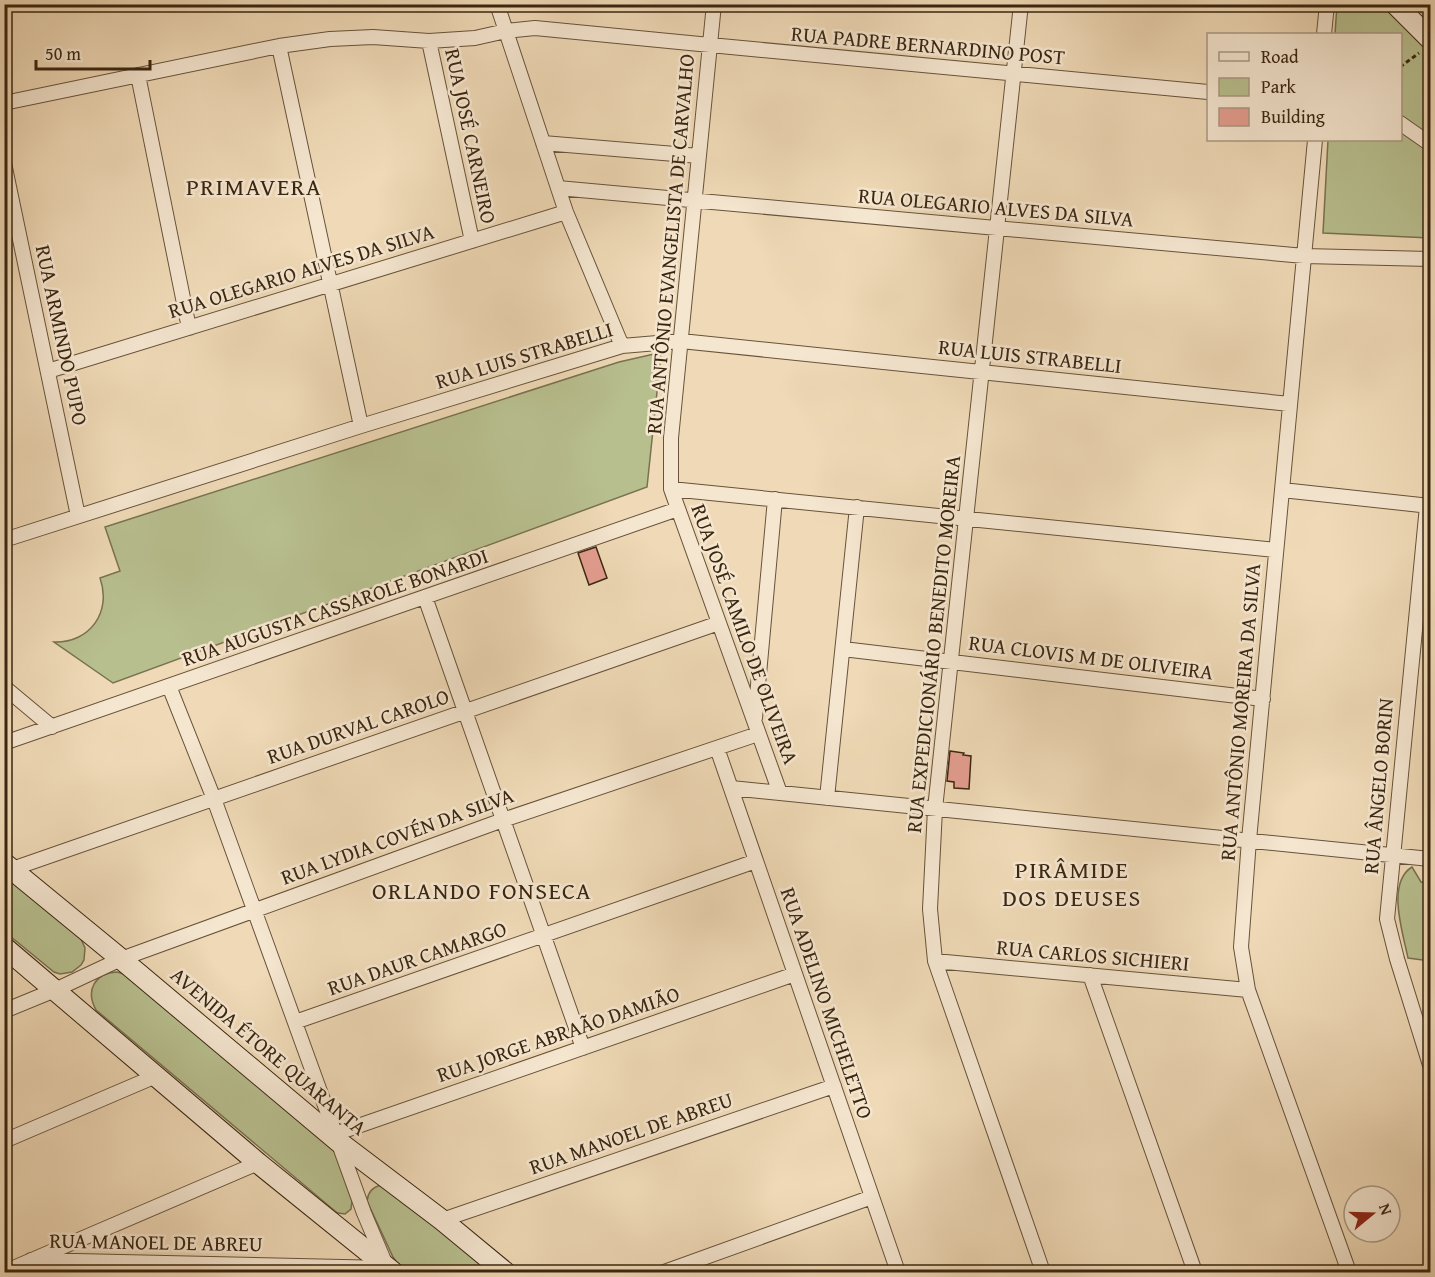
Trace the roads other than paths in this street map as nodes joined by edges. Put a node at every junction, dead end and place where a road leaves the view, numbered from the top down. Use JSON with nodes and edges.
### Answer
{"nodes":[{"id":1,"x":497,"y":4,"type":"edge"},
{"id":2,"x":714,"y":4,"type":"edge"},
{"id":3,"x":1022,"y":4,"type":"edge"},
{"id":4,"x":1327,"y":4,"type":"edge"},
{"id":5,"x":1395,"y":4,"type":"edge"},
{"id":6,"x":506,"y":31,"type":"junction"},
{"id":7,"x":1324,"y":33,"type":"edge"},
{"id":8,"x":429,"y":41,"type":"junction"},
{"id":9,"x":1427,"y":44,"type":"edge"},
{"id":10,"x":710,"y":45,"type":"junction"},
{"id":11,"x":279,"y":46,"type":"junction"},
{"id":12,"x":1014,"y":74,"type":"junction"},
{"id":13,"x":138,"y":75,"type":"junction"},
{"id":14,"x":1207,"y":92,"type":"edge"},
{"id":15,"x":4,"y":103,"type":"edge"},
{"id":16,"x":1402,"y":124,"type":"edge"},
{"id":17,"x":1314,"y":141,"type":"edge"},
{"id":18,"x":543,"y":143,"type":"junction"},
{"id":19,"x":1431,"y":144,"type":"edge"},
{"id":20,"x":699,"y":156,"type":"junction"},
{"id":21,"x":4,"y":163,"type":"edge"},
{"id":22,"x":558,"y":188,"type":"junction"},
{"id":23,"x":694,"y":200,"type":"junction"},
{"id":24,"x":566,"y":212,"type":"junction"},
{"id":25,"x":997,"y":229,"type":"junction"},
{"id":26,"x":472,"y":241,"type":"junction"},
{"id":27,"x":1304,"y":256,"type":"junction"},
{"id":28,"x":1431,"y":260,"type":"edge"},
{"id":29,"x":331,"y":284,"type":"junction"},
{"id":30,"x":189,"y":328,"type":"junction"},
{"id":31,"x":681,"y":341,"type":"junction"},
{"id":32,"x":622,"y":346,"type":"junction"},
{"id":33,"x":48,"y":371,"type":"junction"},
{"id":34,"x":982,"y":372,"type":"junction"},
{"id":35,"x":1290,"y":404,"type":"junction"},
{"id":36,"x":361,"y":426,"type":"junction"},
{"id":37,"x":671,"y":489,"type":"junction"},
{"id":38,"x":1282,"y":490,"type":"junction"},
{"id":39,"x":775,"y":499,"type":"junction"},
{"id":40,"x":1429,"y":506,"type":"edge"},
{"id":41,"x":857,"y":507,"type":"junction"},
{"id":42,"x":678,"y":509,"type":"junction"},
{"id":43,"x":78,"y":516,"type":"junction"},
{"id":44,"x":966,"y":518,"type":"junction"},
{"id":45,"x":4,"y":540,"type":"edge"},
{"id":46,"x":1276,"y":550,"type":"junction"},
{"id":47,"x":425,"y":597,"type":"junction"},
{"id":48,"x":719,"y":623,"type":"junction"},
{"id":49,"x":843,"y":649,"type":"junction"},
{"id":50,"x":951,"y":662,"type":"junction"},
{"id":51,"x":169,"y":686,"type":"junction"},
{"id":52,"x":4,"y":687,"type":"edge"},
{"id":53,"x":1263,"y":699,"type":"junction"},
{"id":54,"x":465,"y":711,"type":"junction"},
{"id":55,"x":52,"y":727,"type":"junction"},
{"id":56,"x":756,"y":728,"type":"junction"},
{"id":57,"x":4,"y":743,"type":"edge"},
{"id":58,"x":717,"y":748,"type":"junction"},
{"id":59,"x":731,"y":788,"type":"junction"},
{"id":60,"x":780,"y":793,"type":"junction"},
{"id":61,"x":827,"y":798,"type":"junction"},
{"id":62,"x":214,"y":799,"type":"junction"},
{"id":63,"x":935,"y":809,"type":"junction"},
{"id":64,"x":503,"y":820,"type":"junction"},
{"id":65,"x":1249,"y":840,"type":"junction"},
{"id":66,"x":1393,"y":855,"type":"junction"},
{"id":67,"x":1431,"y":858,"type":"edge"},
{"id":68,"x":756,"y":861,"type":"junction"},
{"id":69,"x":8,"y":866,"type":"edge"},
{"id":70,"x":255,"y":910,"type":"junction"},
{"id":71,"x":544,"y":936,"type":"junction"},
{"id":72,"x":4,"y":947,"type":"edge"},
{"id":73,"x":121,"y":959,"type":"junction"},
{"id":74,"x":935,"y":961,"type":"junction"},
{"id":75,"x":795,"y":974,"type":"junction"},
{"id":76,"x":1090,"y":975,"type":"junction"},
{"id":77,"x":55,"y":990,"type":"junction"},
{"id":78,"x":1248,"y":990,"type":"junction"},
{"id":79,"x":4,"y":1011,"type":"edge"},
{"id":80,"x":295,"y":1022,"type":"junction"},
{"id":81,"x":583,"y":1048,"type":"junction"},
{"id":82,"x":1431,"y":1065,"type":"edge"},
{"id":83,"x":156,"y":1076,"type":"junction"},
{"id":84,"x":834,"y":1086,"type":"junction"},
{"id":85,"x":337,"y":1138,"type":"junction"},
{"id":86,"x":4,"y":1141,"type":"edge"},
{"id":87,"x":258,"y":1163,"type":"junction"},
{"id":88,"x":872,"y":1197,"type":"junction"},
{"id":89,"x":442,"y":1220,"type":"junction"},
{"id":90,"x":31,"y":1260,"type":"junction"},
{"id":91,"x":1043,"y":1270,"type":"edge"},
{"id":92,"x":389,"y":1271,"type":"edge"},
{"id":93,"x":4,"y":1272,"type":"edge"},
{"id":94,"x":505,"y":1272,"type":"edge"},
{"id":95,"x":664,"y":1272,"type":"edge"},
{"id":96,"x":898,"y":1272,"type":"edge"},
{"id":97,"x":1028,"y":1272,"type":"edge"},
{"id":98,"x":1195,"y":1272,"type":"edge"},
{"id":99,"x":1349,"y":1272,"type":"edge"}],
"edges":[{"from":1,"to":6,"type":"street"},
{"from":2,"to":10,"type":"street","name":"RUA ANTÔNIO EVANGELISTA DE CARVALHO"},
{"from":3,"to":12,"type":"street","name":"RUA EXPEDICIONÁRIO BENEDITO MOREIRA"},
{"from":4,"to":7,"type":"street"},
{"from":5,"to":9,"type":"street"},
{"from":6,"to":8,"type":"street","name":"RUA PADRE BERNARDINO POST"},
{"from":6,"to":10,"type":"street","name":"RUA PADRE BERNARDINO POST"},
{"from":6,"to":18,"type":"street"},
{"from":8,"to":11,"type":"street","name":"RUA PADRE BERNARDINO POST"},
{"from":8,"to":26,"type":"street","name":"RUA JOSÉ CARNEIRO"},
{"from":10,"to":12,"type":"street","name":"RUA PADRE BERNARDINO POST"},
{"from":10,"to":20,"type":"street","name":"RUA ANTÔNIO EVANGELISTA DE CARVALHO"},
{"from":11,"to":13,"type":"street","name":"RUA PADRE BERNARDINO POST"},
{"from":11,"to":29,"type":"street"},
{"from":12,"to":14,"type":"street","name":"RUA PADRE BERNARDINO POST"},
{"from":12,"to":25,"type":"street","name":"RUA EXPEDICIONÁRIO BENEDITO MOREIRA"},
{"from":13,"to":15,"type":"street","name":"RUA PADRE BERNARDINO POST"},
{"from":13,"to":30,"type":"street"},
{"from":16,"to":19,"type":"street"},
{"from":17,"to":27,"type":"street","name":"RUA ANTÔNIO MOREIRA DA SILVA"},
{"from":18,"to":20,"type":"street"},
{"from":18,"to":22,"type":"street"},
{"from":20,"to":23,"type":"street","name":"RUA ANTÔNIO EVANGELISTA DE CARVALHO"},
{"from":21,"to":33,"type":"street","name":"RUA ARMINDO PUPO"},
{"from":22,"to":23,"type":"street","name":"RUA OLEGARIO ALVES DA SILVA"},
{"from":22,"to":24,"type":"street"},
{"from":23,"to":25,"type":"street","name":"RUA OLEGARIO ALVES DA SILVA"},
{"from":23,"to":31,"type":"street","name":"RUA ANTÔNIO EVANGELISTA DE CARVALHO"},
{"from":24,"to":26,"type":"street","name":"RUA OLEGARIO ALVES DA SILVA"},
{"from":24,"to":32,"type":"street"},
{"from":25,"to":27,"type":"street","name":"RUA OLEGARIO ALVES DA SILVA"},
{"from":25,"to":34,"type":"street","name":"RUA EXPEDICIONÁRIO BENEDITO MOREIRA"},
{"from":26,"to":29,"type":"street","name":"RUA OLEGARIO ALVES DA SILVA"},
{"from":27,"to":28,"type":"street","name":"RUA OLEGARIO ALVES DA SILVA"},
{"from":27,"to":35,"type":"street","name":"RUA ANTÔNIO MOREIRA DA SILVA"},
{"from":29,"to":30,"type":"street","name":"RUA OLEGARIO ALVES DA SILVA"},
{"from":29,"to":36,"type":"street"},
{"from":30,"to":33,"type":"street","name":"RUA OLEGARIO ALVES DA SILVA"},
{"from":31,"to":32,"type":"street","name":"RUA LUIS STRABELLI"},
{"from":31,"to":34,"type":"street","name":"RUA LUIS STRABELLI"},
{"from":31,"to":37,"type":"street","name":"RUA ANTÔNIO EVANGELISTA DE CARVALHO"},
{"from":32,"to":36,"type":"street","name":"RUA LUIS STRABELLI"},
{"from":33,"to":43,"type":"street","name":"RUA ARMINDO PUPO"},
{"from":34,"to":35,"type":"street","name":"RUA LUIS STRABELLI"},
{"from":34,"to":44,"type":"street","name":"RUA EXPEDICIONÁRIO BENEDITO MOREIRA"},
{"from":35,"to":38,"type":"street","name":"RUA ANTÔNIO MOREIRA DA SILVA"},
{"from":36,"to":43,"type":"street","name":"RUA LUIS STRABELLI"},
{"from":37,"to":39,"type":"street"},
{"from":37,"to":42,"type":"street","name":"RUA JOSÉ CAMILO DE OLIVEIRA"},
{"from":38,"to":40,"type":"street"},
{"from":38,"to":46,"type":"street","name":"RUA ANTÔNIO MOREIRA DA SILVA"},
{"from":39,"to":41,"type":"street"},
{"from":39,"to":56,"type":"street"},
{"from":40,"to":66,"type":"street","name":"RUA ÂNGELO BORIN"},
{"from":41,"to":44,"type":"street"},
{"from":41,"to":49,"type":"street"},
{"from":42,"to":47,"type":"street","name":"RUA AUGUSTA CASSAROLE BONARDI"},
{"from":42,"to":48,"type":"street","name":"RUA JOSÉ CAMILO DE OLIVEIRA"},
{"from":43,"to":45,"type":"street","name":"RUA LUIS STRABELLI"},
{"from":44,"to":46,"type":"street"},
{"from":44,"to":50,"type":"street","name":"RUA EXPEDICIONÁRIO BENEDITO MOREIRA"},
{"from":46,"to":53,"type":"street","name":"RUA ANTÔNIO MOREIRA DA SILVA"},
{"from":47,"to":51,"type":"street","name":"RUA AUGUSTA CASSAROLE BONARDI"},
{"from":47,"to":54,"type":"street"},
{"from":48,"to":54,"type":"street","name":"RUA DURVAL CAROLO"},
{"from":48,"to":56,"type":"street","name":"RUA JOSÉ CAMILO DE OLIVEIRA"},
{"from":49,"to":50,"type":"street","name":"RUA CLOVIS M DE OLIVEIRA"},
{"from":49,"to":61,"type":"street"},
{"from":50,"to":53,"type":"street","name":"RUA CLOVIS M DE OLIVEIRA"},
{"from":50,"to":63,"type":"street","name":"RUA EXPEDICIONÁRIO BENEDITO MOREIRA"},
{"from":51,"to":55,"type":"street","name":"RUA AUGUSTA CASSAROLE BONARDI"},
{"from":51,"to":62,"type":"street"},
{"from":52,"to":55,"type":"street"},
{"from":53,"to":65,"type":"street","name":"RUA ANTÔNIO MOREIRA DA SILVA"},
{"from":54,"to":62,"type":"street","name":"RUA DURVAL CAROLO"},
{"from":54,"to":64,"type":"street"},
{"from":55,"to":57,"type":"street","name":"RUA AUGUSTA CASSAROLE BONARDI"},
{"from":56,"to":58,"type":"street","name":"RUA LYDIA COVÉN DA SILVA"},
{"from":56,"to":60,"type":"street","name":"RUA JOSÉ CAMILO DE OLIVEIRA"},
{"from":58,"to":59,"type":"street","name":"RUA ADELINO MICHELETTO"},
{"from":58,"to":64,"type":"street","name":"RUA LYDIA COVÉN DA SILVA"},
{"from":59,"to":60,"type":"street"},
{"from":59,"to":68,"type":"street","name":"RUA ADELINO MICHELETTO"},
{"from":60,"to":61,"type":"street"},
{"from":61,"to":63,"type":"street"},
{"from":62,"to":69,"type":"street","name":"RUA DURVAL CAROLO"},
{"from":62,"to":70,"type":"street"},
{"from":63,"to":65,"type":"street"},
{"from":63,"to":74,"type":"street","name":"RUA EXPEDICIONÁRIO BENEDITO MOREIRA"},
{"from":64,"to":70,"type":"street","name":"RUA LYDIA COVÉN DA SILVA"},
{"from":64,"to":71,"type":"street"},
{"from":65,"to":66,"type":"street"},
{"from":65,"to":78,"type":"street","name":"RUA ANTÔNIO MOREIRA DA SILVA"},
{"from":66,"to":67,"type":"street"},
{"from":66,"to":82,"type":"street","name":"RUA ÂNGELO BORIN"},
{"from":68,"to":71,"type":"street","name":"RUA DAUR CAMARGO"},
{"from":68,"to":75,"type":"street","name":"RUA ADELINO MICHELETTO"},
{"from":69,"to":73,"type":"street","name":"AVENIDA ÉTORE QUARANTA"},
{"from":70,"to":73,"type":"street","name":"RUA LYDIA COVÉN DA SILVA"},
{"from":70,"to":80,"type":"street"},
{"from":71,"to":80,"type":"street","name":"RUA DAUR CAMARGO"},
{"from":71,"to":81,"type":"street"},
{"from":72,"to":77,"type":"street"},
{"from":73,"to":77,"type":"street","name":"RUA LYDIA COVÉN DA SILVA"},
{"from":73,"to":85,"type":"street","name":"AVENIDA ÉTORE QUARANTA"},
{"from":74,"to":76,"type":"street","name":"RUA CARLOS SICHIERI"},
{"from":74,"to":91,"type":"street","name":"RUA EXPEDICIONÁRIO BENEDITO MOREIRA"},
{"from":75,"to":81,"type":"street","name":"RUA JORGE ABRAÃO DAMIÃO"},
{"from":75,"to":84,"type":"street","name":"RUA ADELINO MICHELETTO"},
{"from":76,"to":78,"type":"street","name":"RUA CARLOS SICHIERI"},
{"from":76,"to":98,"type":"street"},
{"from":77,"to":79,"type":"street","name":"RUA LYDIA COVÉN DA SILVA"},
{"from":77,"to":83,"type":"street"},
{"from":78,"to":99,"type":"street","name":"RUA ANTÔNIO MOREIRA DA SILVA"},
{"from":80,"to":85,"type":"street"},
{"from":81,"to":85,"type":"street","name":"RUA JORGE ABRAÃO DAMIÃO"},
{"from":83,"to":86,"type":"street"},
{"from":83,"to":87,"type":"street"},
{"from":84,"to":88,"type":"street","name":"RUA ADELINO MICHELETTO"},
{"from":84,"to":89,"type":"street","name":"RUA MANOEL DE ABREU"},
{"from":85,"to":89,"type":"street","name":"AVENIDA ÉTORE QUARANTA"},
{"from":85,"to":92,"type":"street"},
{"from":87,"to":90,"type":"street"},
{"from":87,"to":92,"type":"street"},
{"from":88,"to":95,"type":"street"},
{"from":88,"to":96,"type":"street","name":"RUA ADELINO MICHELETTO"},
{"from":89,"to":94,"type":"street","name":"AVENIDA ÉTORE QUARANTA"},
{"from":90,"to":92,"type":"street","name":"RUA MANOEL DE ABREU"},
{"from":90,"to":93,"type":"street"},
{"from":91,"to":97,"type":"street"}]}
